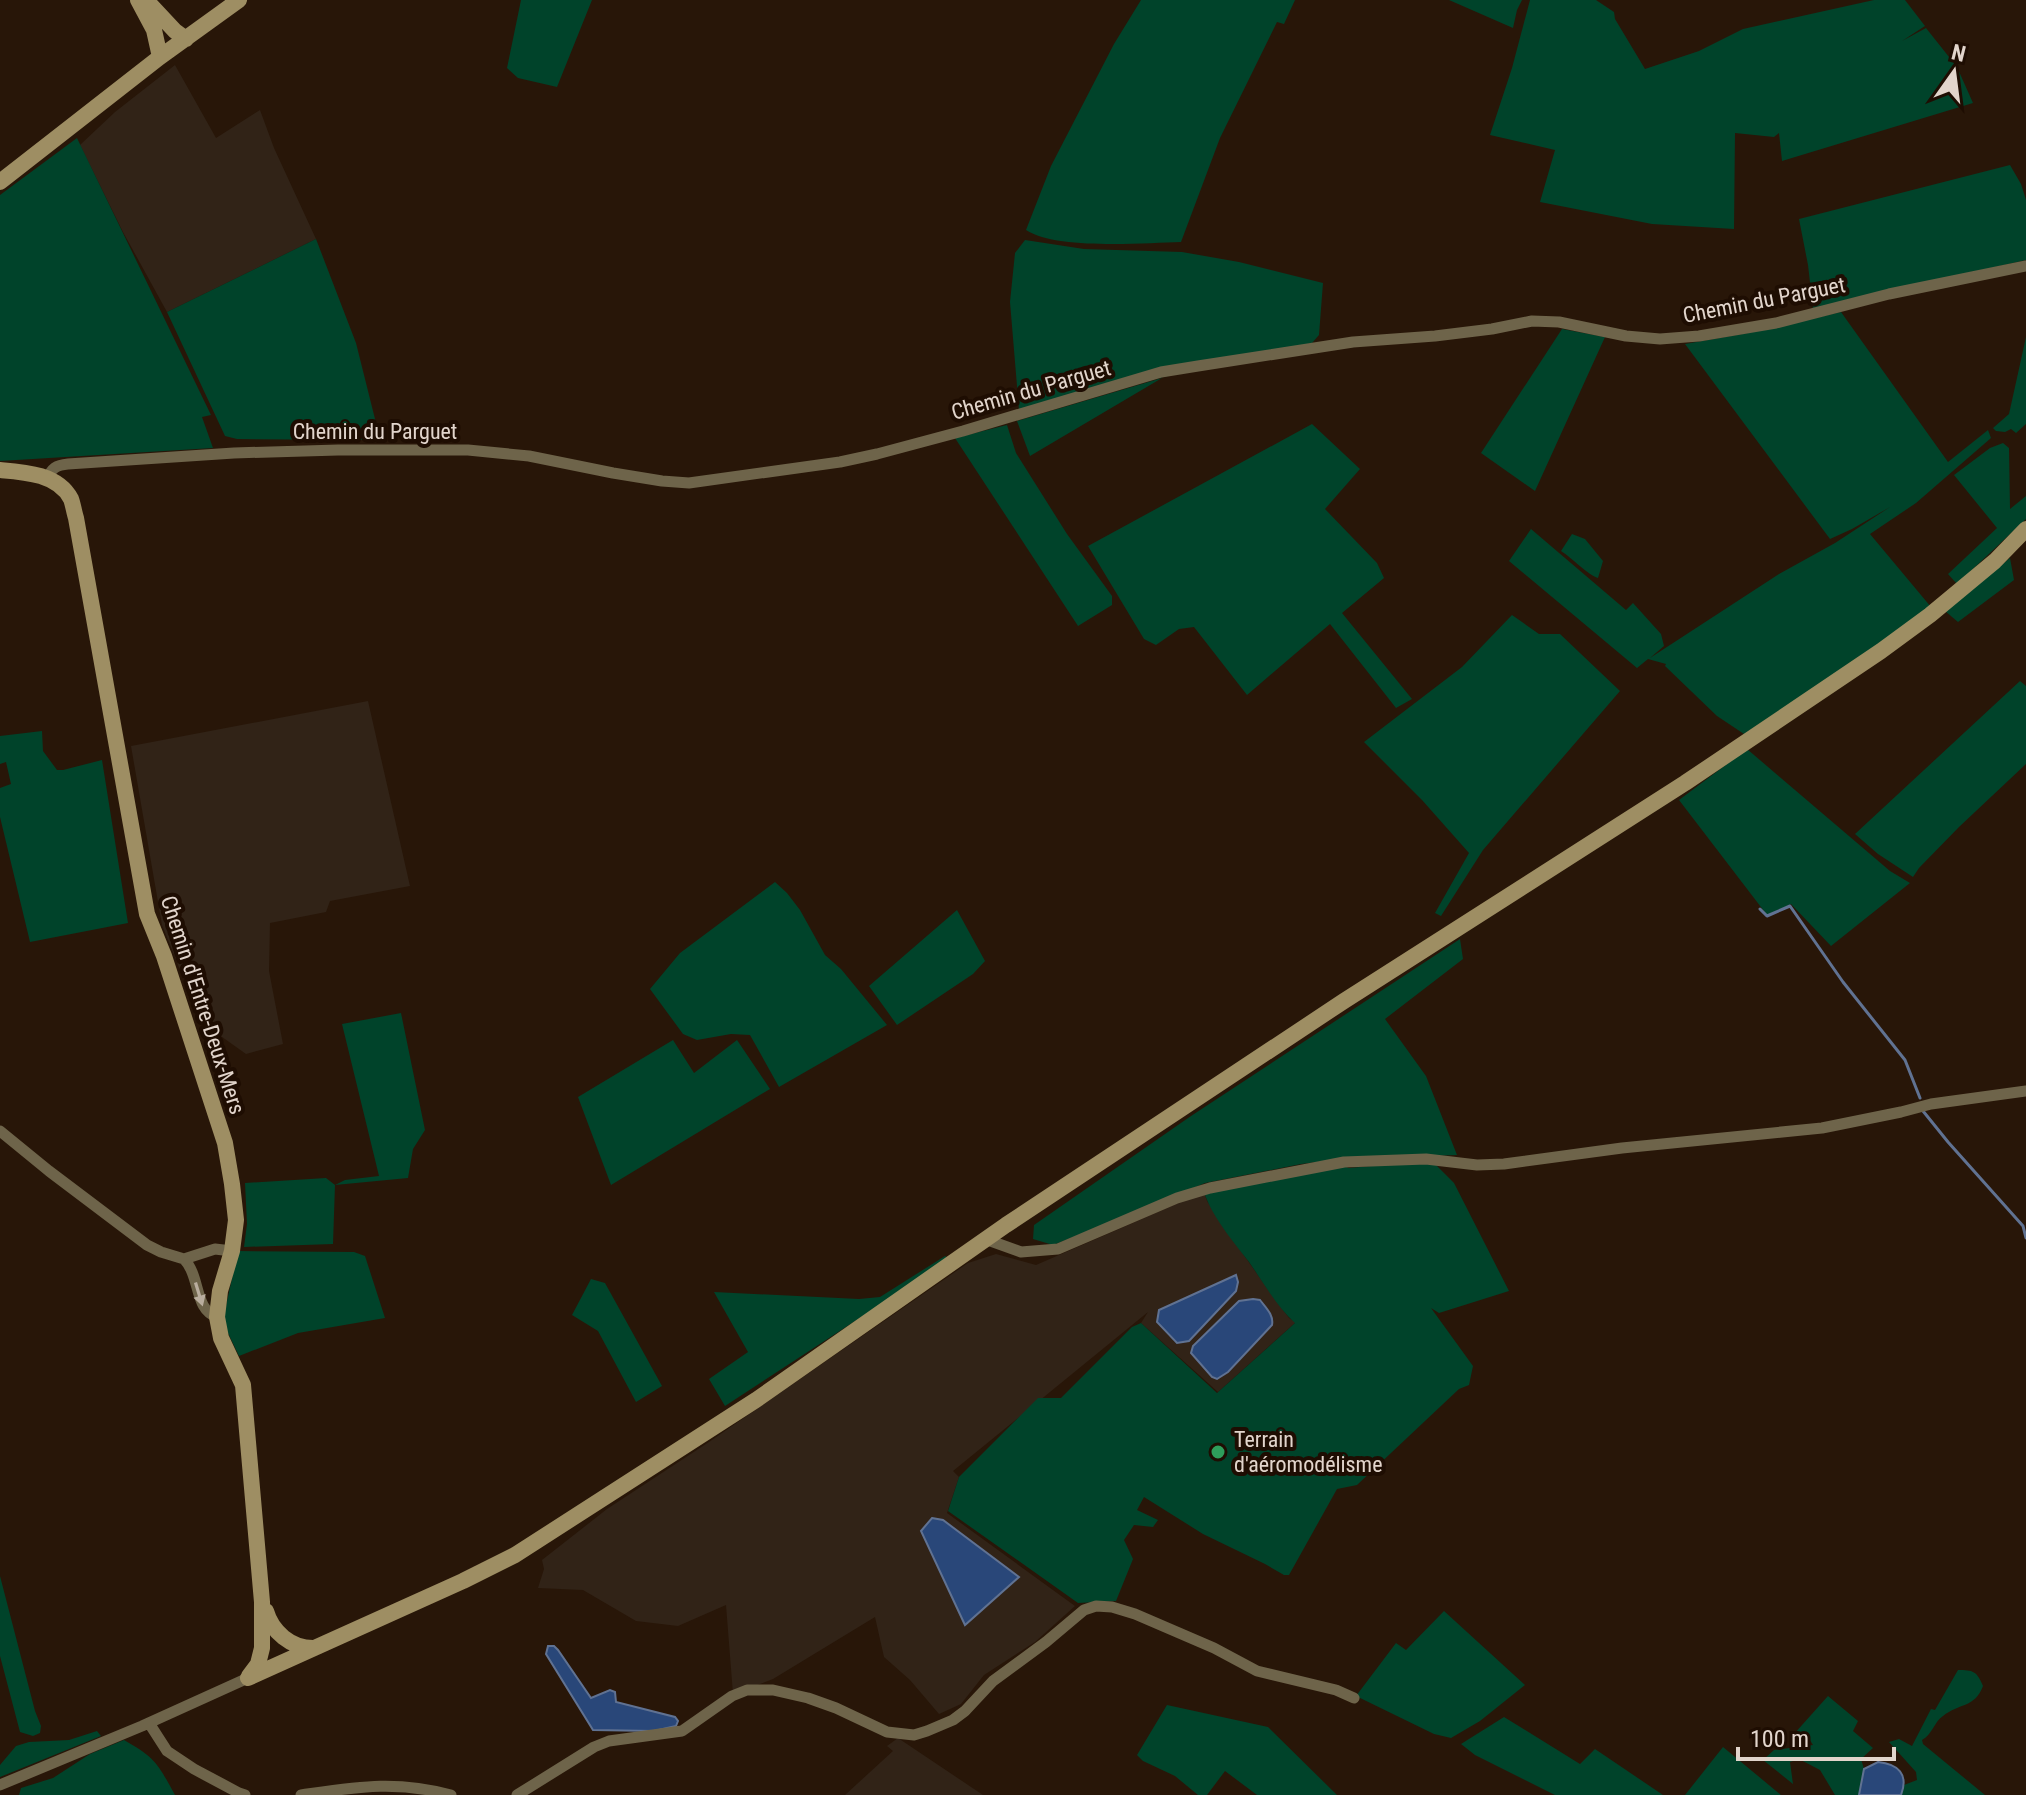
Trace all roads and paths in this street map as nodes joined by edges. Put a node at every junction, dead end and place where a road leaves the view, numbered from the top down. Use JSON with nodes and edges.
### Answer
{"nodes":[{"id":1,"x":138,"y":0,"type":"edge"},
{"id":2,"x":146,"y":0,"type":"edge"},
{"id":3,"x":239,"y":0,"type":"edge"},
{"id":4,"x":186,"y":39,"type":"junction"},
{"id":5,"x":160,"y":57,"type":"junction"},
{"id":6,"x":0,"y":182,"type":"edge"},
{"id":7,"x":2026,"y":266,"type":"edge"},
{"id":8,"x":0,"y":470,"type":"edge"},
{"id":9,"x":47,"y":479,"type":"junction"},
{"id":10,"x":2026,"y":529,"type":"edge"},
{"id":11,"x":2026,"y":1091,"type":"edge"},
{"id":12,"x":0,"y":1131,"type":"edge"},
{"id":13,"x":985,"y":1239,"type":"junction"},
{"id":14,"x":232,"y":1251,"type":"junction"},
{"id":15,"x":184,"y":1259,"type":"junction"},
{"id":16,"x":217,"y":1317,"type":"junction"},
{"id":17,"x":271,"y":1631,"type":"junction"},
{"id":18,"x":313,"y":1648,"type":"junction"},
{"id":19,"x":282,"y":1662,"type":"junction"},
{"id":20,"x":248,"y":1678,"type":"junction"},
{"id":21,"x":1354,"y":1698,"type":"dead end"},
{"id":22,"x":149,"y":1723,"type":"junction"},
{"id":23,"x":0,"y":1785,"type":"edge"},
{"id":24,"x":245,"y":1795,"type":"edge"},
{"id":25,"x":301,"y":1795,"type":"edge"},
{"id":26,"x":451,"y":1795,"type":"edge"},
{"id":27,"x":517,"y":1795,"type":"edge"}],
"edges":[{"from":1,"to":5,"type":"street"},
{"from":2,"to":4,"type":"street"},
{"from":3,"to":4,"type":"street"},
{"from":4,"to":5,"type":"street"},
{"from":5,"to":6,"type":"street"},
{"from":7,"to":9,"type":"street","name":"Chemin du Parguet"},
{"from":8,"to":9,"type":"street"},
{"from":9,"to":14,"type":"street","name":"Chemin d'Entre-Deux-Mers"},
{"from":10,"to":13,"type":"street"},
{"from":11,"to":13,"type":"street"},
{"from":12,"to":15,"type":"street"},
{"from":13,"to":18,"type":"street"},
{"from":14,"to":15,"type":"street"},
{"from":14,"to":16,"type":"street","name":"Chemin d'Entre-Deux-Mers"},
{"from":15,"to":16,"type":"street","one_way":true},
{"from":16,"to":17,"type":"street","name":"Chemin d'Entre-Deux-Mers"},
{"from":17,"to":18,"type":"street"},
{"from":17,"to":19,"type":"street","name":"Chemin d'Entre-Deux-Mers"},
{"from":17,"to":20,"type":"street","name":"Chemin d'Entre-Deux-Mers"},
{"from":18,"to":19,"type":"street"},
{"from":19,"to":20,"type":"street"},
{"from":20,"to":22,"type":"street"},
{"from":21,"to":27,"type":"street"},
{"from":22,"to":23,"type":"street"},
{"from":22,"to":24,"type":"street"},
{"from":25,"to":26,"type":"street"}]}
